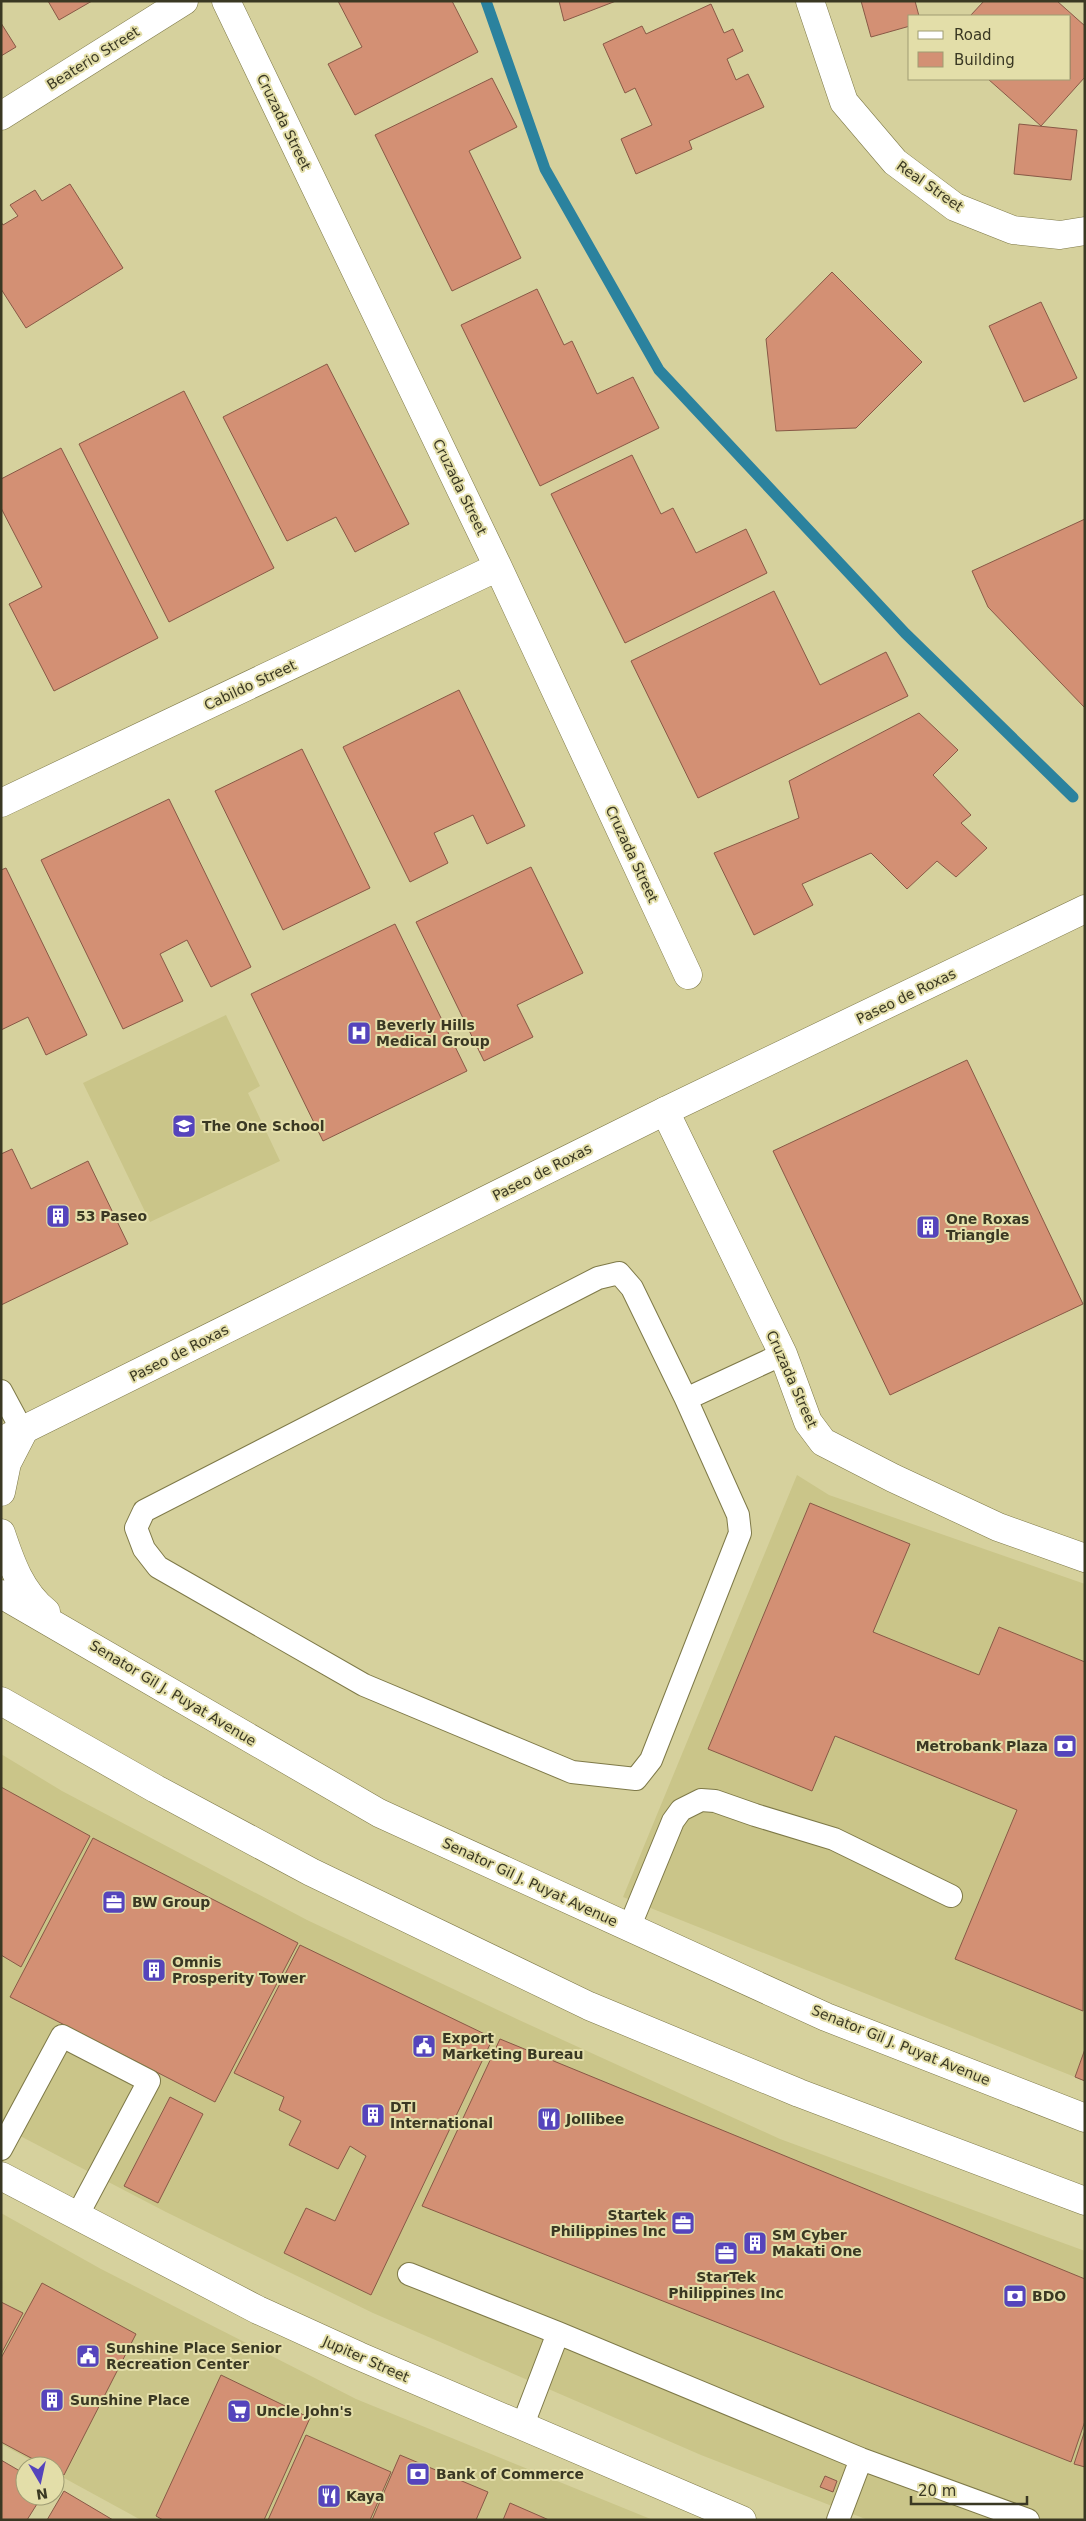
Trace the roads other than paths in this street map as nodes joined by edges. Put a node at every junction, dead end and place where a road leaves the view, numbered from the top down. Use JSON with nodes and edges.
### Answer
{"nodes":[{"id":1,"x":184,"y":1,"type":"edge"},
{"id":2,"x":226,"y":1,"type":"edge"},
{"id":3,"x":810,"y":1,"type":"edge"},
{"id":4,"x":1,"y":116,"type":"edge"},
{"id":5,"x":1085,"y":232,"type":"edge"},
{"id":6,"x":498,"y":567,"type":"junction"},
{"id":7,"x":1,"y":803,"type":"edge"},
{"id":8,"x":1085,"y":910,"type":"edge"},
{"id":9,"x":688,"y":976,"type":"dead end"},
{"id":10,"x":665,"y":1111,"type":"junction"},
{"id":11,"x":782,"y":1354,"type":"junction"},
{"id":12,"x":1,"y":1390,"type":"edge"},
{"id":13,"x":686,"y":1399,"type":"junction"},
{"id":14,"x":12,"y":1437,"type":"edge"},
{"id":15,"x":1,"y":1492,"type":"edge"},
{"id":16,"x":1,"y":1533,"type":"edge"},
{"id":17,"x":1085,"y":1558,"type":"edge"},
{"id":18,"x":1,"y":1594,"type":"edge"},
{"id":19,"x":68,"y":1631,"type":"junction"},
{"id":20,"x":1,"y":1701,"type":"edge"},
{"id":21,"x":951,"y":1896,"type":"dead end"},
{"id":22,"x":629,"y":1928,"type":"junction"},
{"id":23,"x":1085,"y":2118,"type":"edge"},
{"id":24,"x":1,"y":2149,"type":"edge"},
{"id":25,"x":1,"y":2176,"type":"edge"},
{"id":26,"x":1085,"y":2201,"type":"edge"},
{"id":27,"x":77,"y":2216,"type":"junction"},
{"id":28,"x":409,"y":2274,"type":"dead end"},
{"id":29,"x":558,"y":2333,"type":"junction"},
{"id":30,"x":522,"y":2427,"type":"junction"},
{"id":31,"x":861,"y":2460,"type":"junction"},
{"id":32,"x":742,"y":2520,"type":"edge"},
{"id":33,"x":838,"y":2520,"type":"edge"},
{"id":34,"x":1028,"y":2520,"type":"edge"}],
"edges":[{"from":1,"to":4,"type":"main road","name":"Beaterio Street"},
{"from":2,"to":6,"type":"main road","name":"Cruzada Street"},
{"from":3,"to":5,"type":"main road","name":"Real Street"},
{"from":6,"to":7,"type":"main road","name":"Cabildo Street"},
{"from":6,"to":9,"type":"main road","name":"Cruzada Street"},
{"from":8,"to":10,"type":"main road","name":"Paseo de Roxas"},
{"from":10,"to":11,"type":"main road","name":"Cruzada Street"},
{"from":10,"to":14,"type":"main road","name":"Paseo de Roxas"},
{"from":11,"to":13,"type":"lane"},
{"from":11,"to":17,"type":"main road","name":"Cruzada Street"},
{"from":12,"to":14,"type":"lane"},
{"from":13,"to":13,"type":"lane"},
{"from":14,"to":15,"type":"main road"},
{"from":16,"to":19,"type":"main road"},
{"from":18,"to":19,"type":"main road","name":"Senator Gil J. Puyat Avenue"},
{"from":19,"to":22,"type":"main road","name":"Senator Gil J. Puyat Avenue"},
{"from":20,"to":26,"type":"main road"},
{"from":21,"to":22,"type":"lane"},
{"from":22,"to":23,"type":"main road","name":"Senator Gil J. Puyat Avenue"},
{"from":24,"to":27,"type":"lane"},
{"from":25,"to":27,"type":"main road","name":"Jupiter Street"},
{"from":27,"to":30,"type":"main road","name":"Jupiter Street"},
{"from":28,"to":29,"type":"lane"},
{"from":29,"to":30,"type":"lane"},
{"from":29,"to":31,"type":"lane"},
{"from":30,"to":32,"type":"main road","name":"Jupiter Street"},
{"from":31,"to":33,"type":"lane"},
{"from":31,"to":34,"type":"lane"}]}
